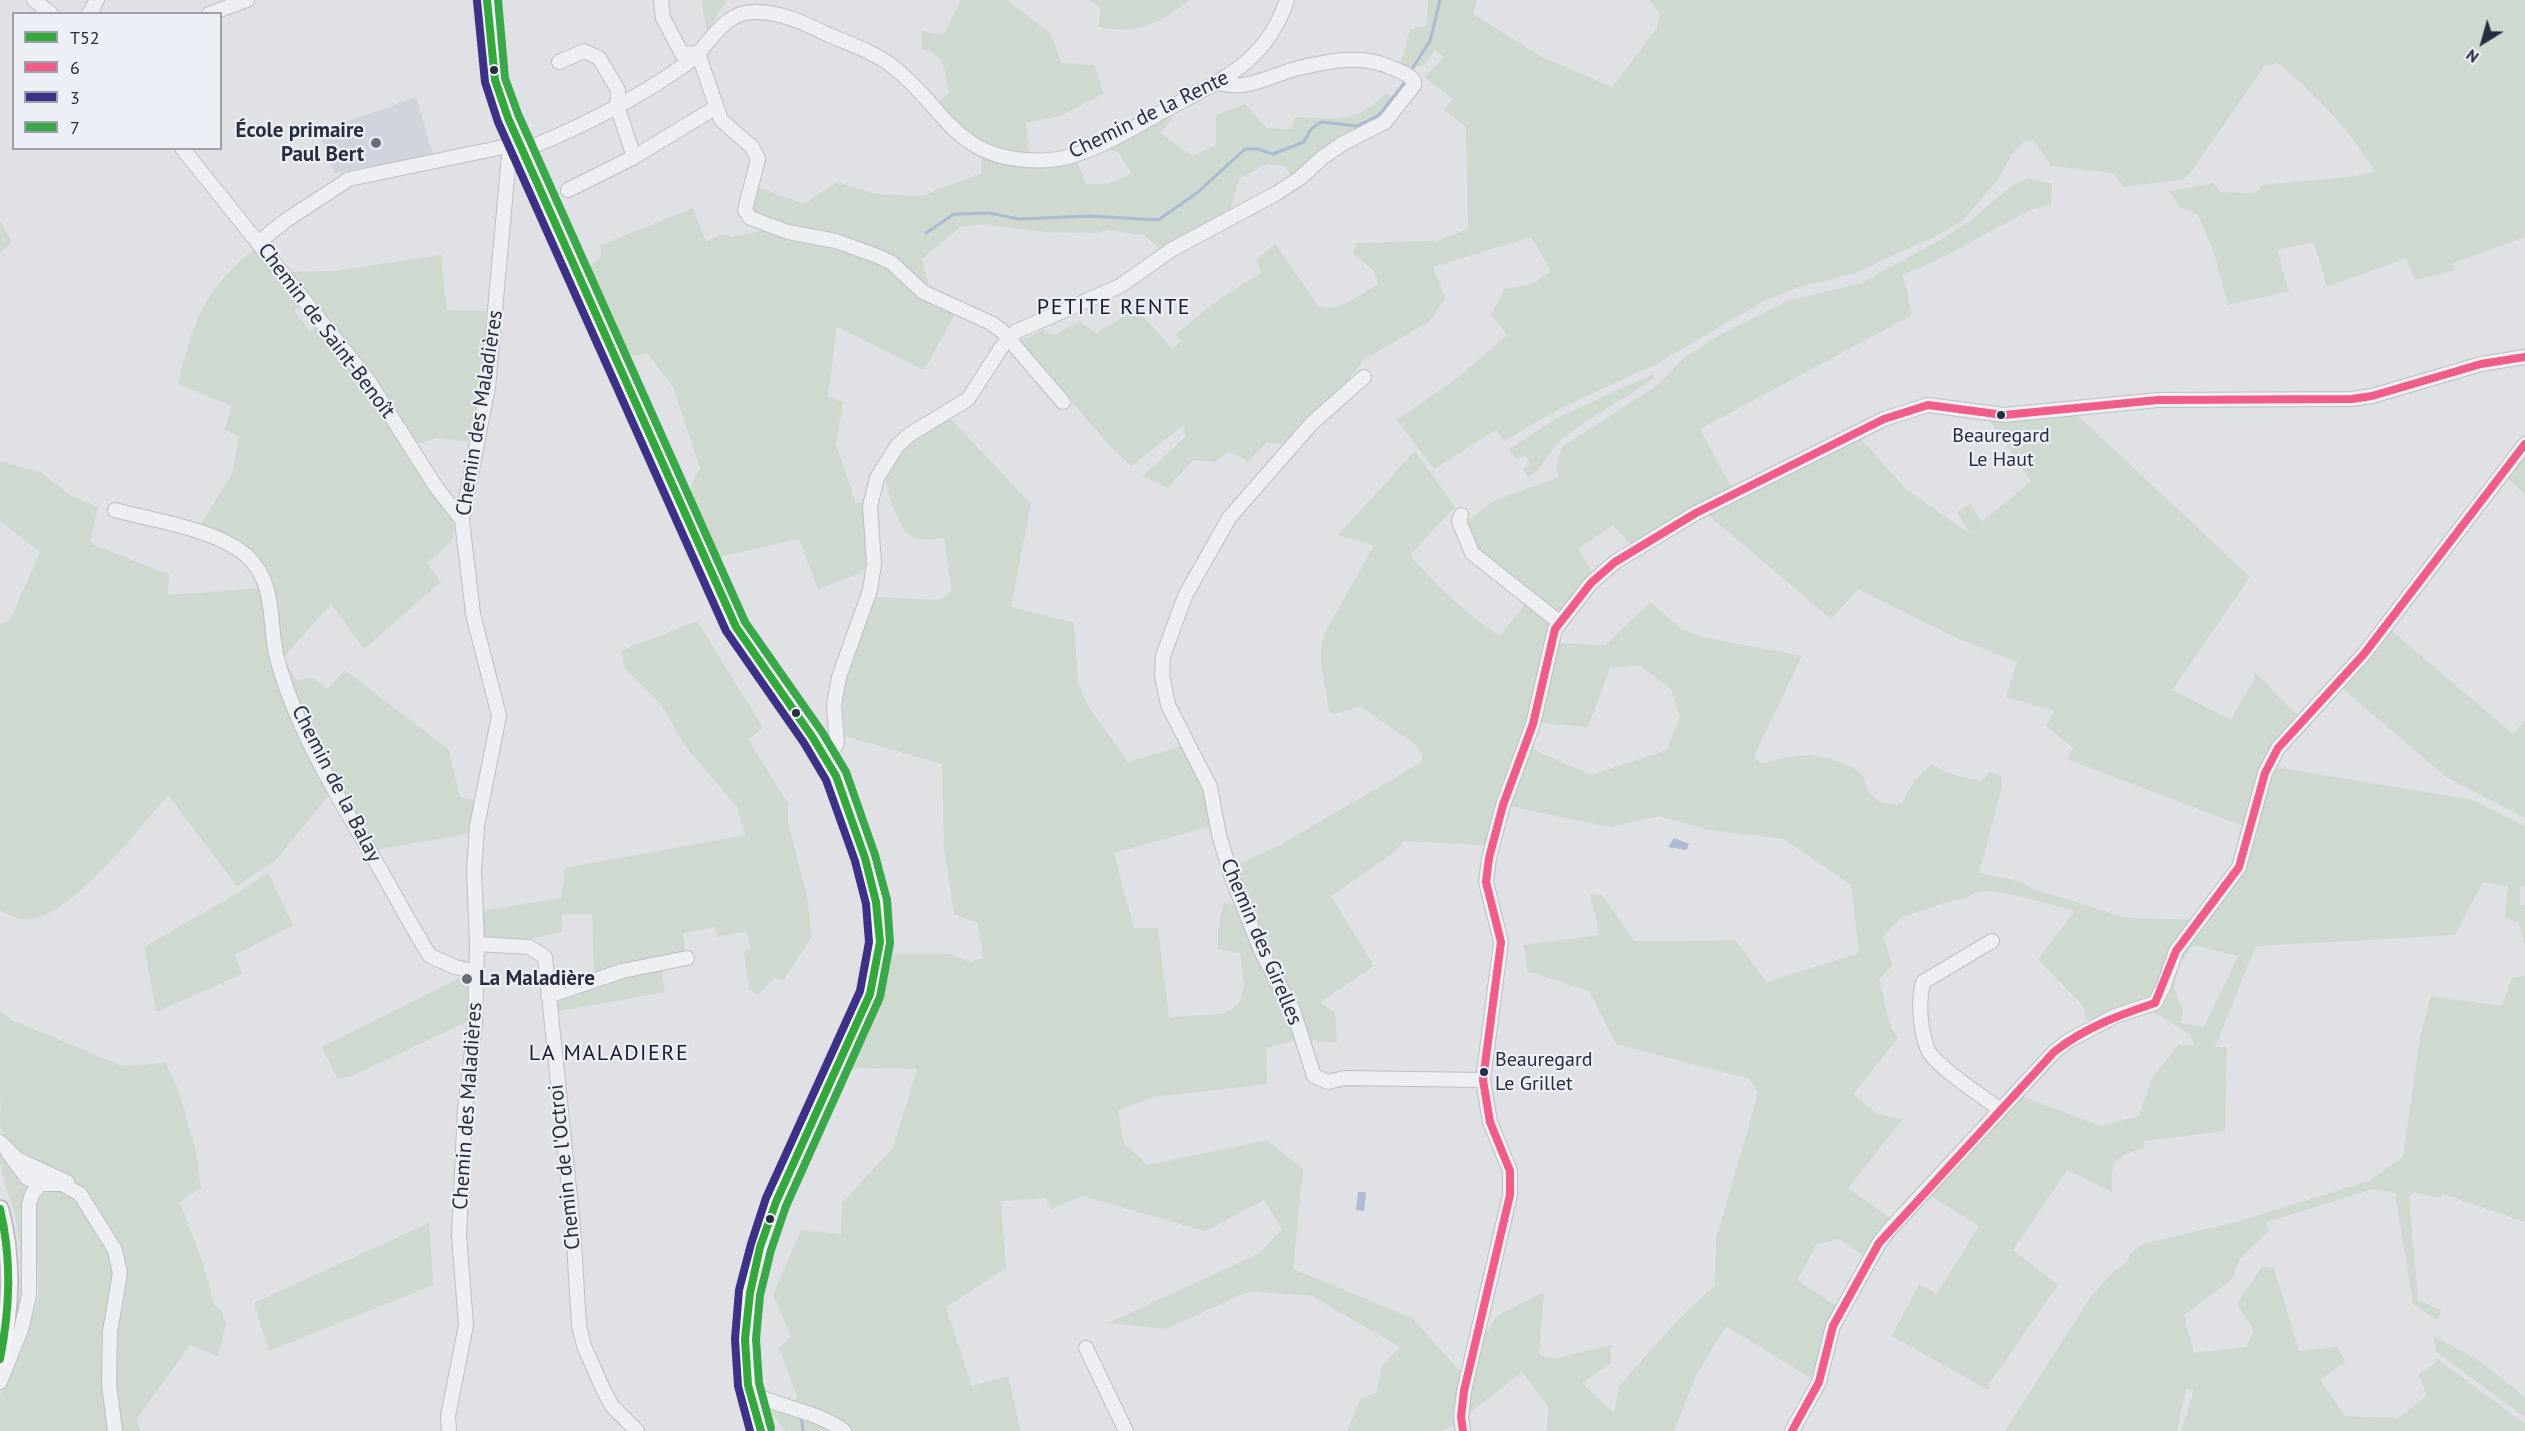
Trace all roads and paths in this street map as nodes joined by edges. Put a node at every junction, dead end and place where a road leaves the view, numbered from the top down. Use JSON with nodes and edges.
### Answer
{"nodes":[{"id":1,"x":34,"y":0,"type":"edge"},
{"id":2,"x":247,"y":0,"type":"edge"},
{"id":3,"x":487,"y":0,"type":"edge"},
{"id":4,"x":661,"y":0,"type":"edge"},
{"id":5,"x":1287,"y":0,"type":"edge"},
{"id":6,"x":49,"y":12,"type":"edge"},
{"id":7,"x":214,"y":12,"type":"edge"},
{"id":8,"x":698,"y":53,"type":"junction"},
{"id":9,"x":559,"y":62,"type":"dead end"},
{"id":10,"x":1218,"y":82,"type":"junction"},
{"id":11,"x":617,"y":106,"type":"junction"},
{"id":12,"x":715,"y":108,"type":"junction"},
{"id":13,"x":184,"y":150,"type":"edge"},
{"id":14,"x":522,"y":151,"type":"junction"},
{"id":15,"x":634,"y":157,"type":"junction"},
{"id":16,"x":568,"y":190,"type":"dead end"},
{"id":17,"x":259,"y":242,"type":"junction"},
{"id":18,"x":1007,"y":339,"type":"junction"},
{"id":19,"x":2525,"y":357,"type":"edge"},
{"id":20,"x":1364,"y":377,"type":"dead end"},
{"id":21,"x":1063,"y":402,"type":"dead end"},
{"id":22,"x":2525,"y":444,"type":"edge"},
{"id":23,"x":115,"y":510,"type":"dead end"},
{"id":24,"x":1461,"y":515,"type":"dead end"},
{"id":25,"x":462,"y":520,"type":"junction"},
{"id":26,"x":1559,"y":622,"type":"junction"},
{"id":27,"x":826,"y":756,"type":"junction"},
{"id":28,"x":1992,"y":940,"type":"dead end"},
{"id":29,"x":477,"y":945,"type":"junction"},
{"id":30,"x":687,"y":958,"type":"dead end"},
{"id":31,"x":476,"y":972,"type":"junction"},
{"id":32,"x":548,"y":996,"type":"junction"},
{"id":33,"x":1483,"y":1080,"type":"junction"},
{"id":34,"x":1999,"y":1109,"type":"junction"},
{"id":35,"x":4,"y":1147,"type":"edge"},
{"id":36,"x":41,"y":1184,"type":"junction"},
{"id":37,"x":75,"y":1190,"type":"junction"},
{"id":38,"x":0,"y":1209,"type":"edge"},
{"id":39,"x":1086,"y":1348,"type":"dead end"},
{"id":40,"x":0,"y":1359,"type":"edge"},
{"id":41,"x":0,"y":1382,"type":"edge"},
{"id":42,"x":750,"y":1392,"type":"junction"},
{"id":43,"x":115,"y":1431,"type":"edge"},
{"id":44,"x":449,"y":1431,"type":"edge"},
{"id":45,"x":637,"y":1431,"type":"edge"},
{"id":46,"x":761,"y":1431,"type":"edge"},
{"id":47,"x":844,"y":1431,"type":"edge"},
{"id":48,"x":1126,"y":1431,"type":"edge"},
{"id":49,"x":1463,"y":1431,"type":"edge"},
{"id":50,"x":1792,"y":1431,"type":"edge"}],
"edges":[{"from":1,"to":6,"type":"street"},
{"from":2,"to":7,"type":"street"},
{"from":3,"to":14,"type":"main road"},
{"from":4,"to":8,"type":"street"},
{"from":5,"to":10,"type":"street","name":"Chemin de la Rente"},
{"from":8,"to":10,"type":"street","name":"Chemin de la Rente"},
{"from":8,"to":11,"type":"street","name":"Chemin de la Rente"},
{"from":8,"to":12,"type":"street"},
{"from":9,"to":11,"type":"street"},
{"from":10,"to":18,"type":"street"},
{"from":11,"to":14,"type":"street","name":"Chemin de la Rente"},
{"from":11,"to":15,"type":"street"},
{"from":12,"to":15,"type":"street"},
{"from":12,"to":18,"type":"street"},
{"from":13,"to":17,"type":"street","name":"Chemin de Saint-Benoît"},
{"from":14,"to":17,"type":"street"},
{"from":14,"to":25,"type":"street","name":"Chemin des Maladières"},
{"from":14,"to":27,"type":"main road"},
{"from":15,"to":16,"type":"street"},
{"from":17,"to":25,"type":"street","name":"Chemin de Saint-Benoît"},
{"from":18,"to":21,"type":"street"},
{"from":18,"to":27,"type":"street"},
{"from":19,"to":26,"type":"street"},
{"from":20,"to":33,"type":"street","name":"Chemin des Girelles"},
{"from":22,"to":34,"type":"street"},
{"from":23,"to":31,"type":"street","name":"Chemin de la Balay"},
{"from":24,"to":26,"type":"street"},
{"from":25,"to":29,"type":"street","name":"Chemin des Maladières"},
{"from":26,"to":33,"type":"street"},
{"from":27,"to":42,"type":"main road"},
{"from":28,"to":34,"type":"street"},
{"from":29,"to":31,"type":"street","name":"Chemin des Maladières"},
{"from":29,"to":32,"type":"street","name":"Chemin de l'Octroi"},
{"from":30,"to":32,"type":"street"},
{"from":31,"to":44,"type":"street","name":"Chemin des Maladières"},
{"from":32,"to":45,"type":"street","name":"Chemin de l'Octroi"},
{"from":33,"to":49,"type":"street"},
{"from":34,"to":50,"type":"street"},
{"from":35,"to":36,"type":"street"},
{"from":35,"to":37,"type":"street"},
{"from":36,"to":37,"type":"street"},
{"from":36,"to":41,"type":"street"},
{"from":37,"to":43,"type":"street"},
{"from":38,"to":40,"type":"main road"},
{"from":39,"to":48,"type":"street"},
{"from":42,"to":46,"type":"main road"},
{"from":42,"to":47,"type":"street"}]}
